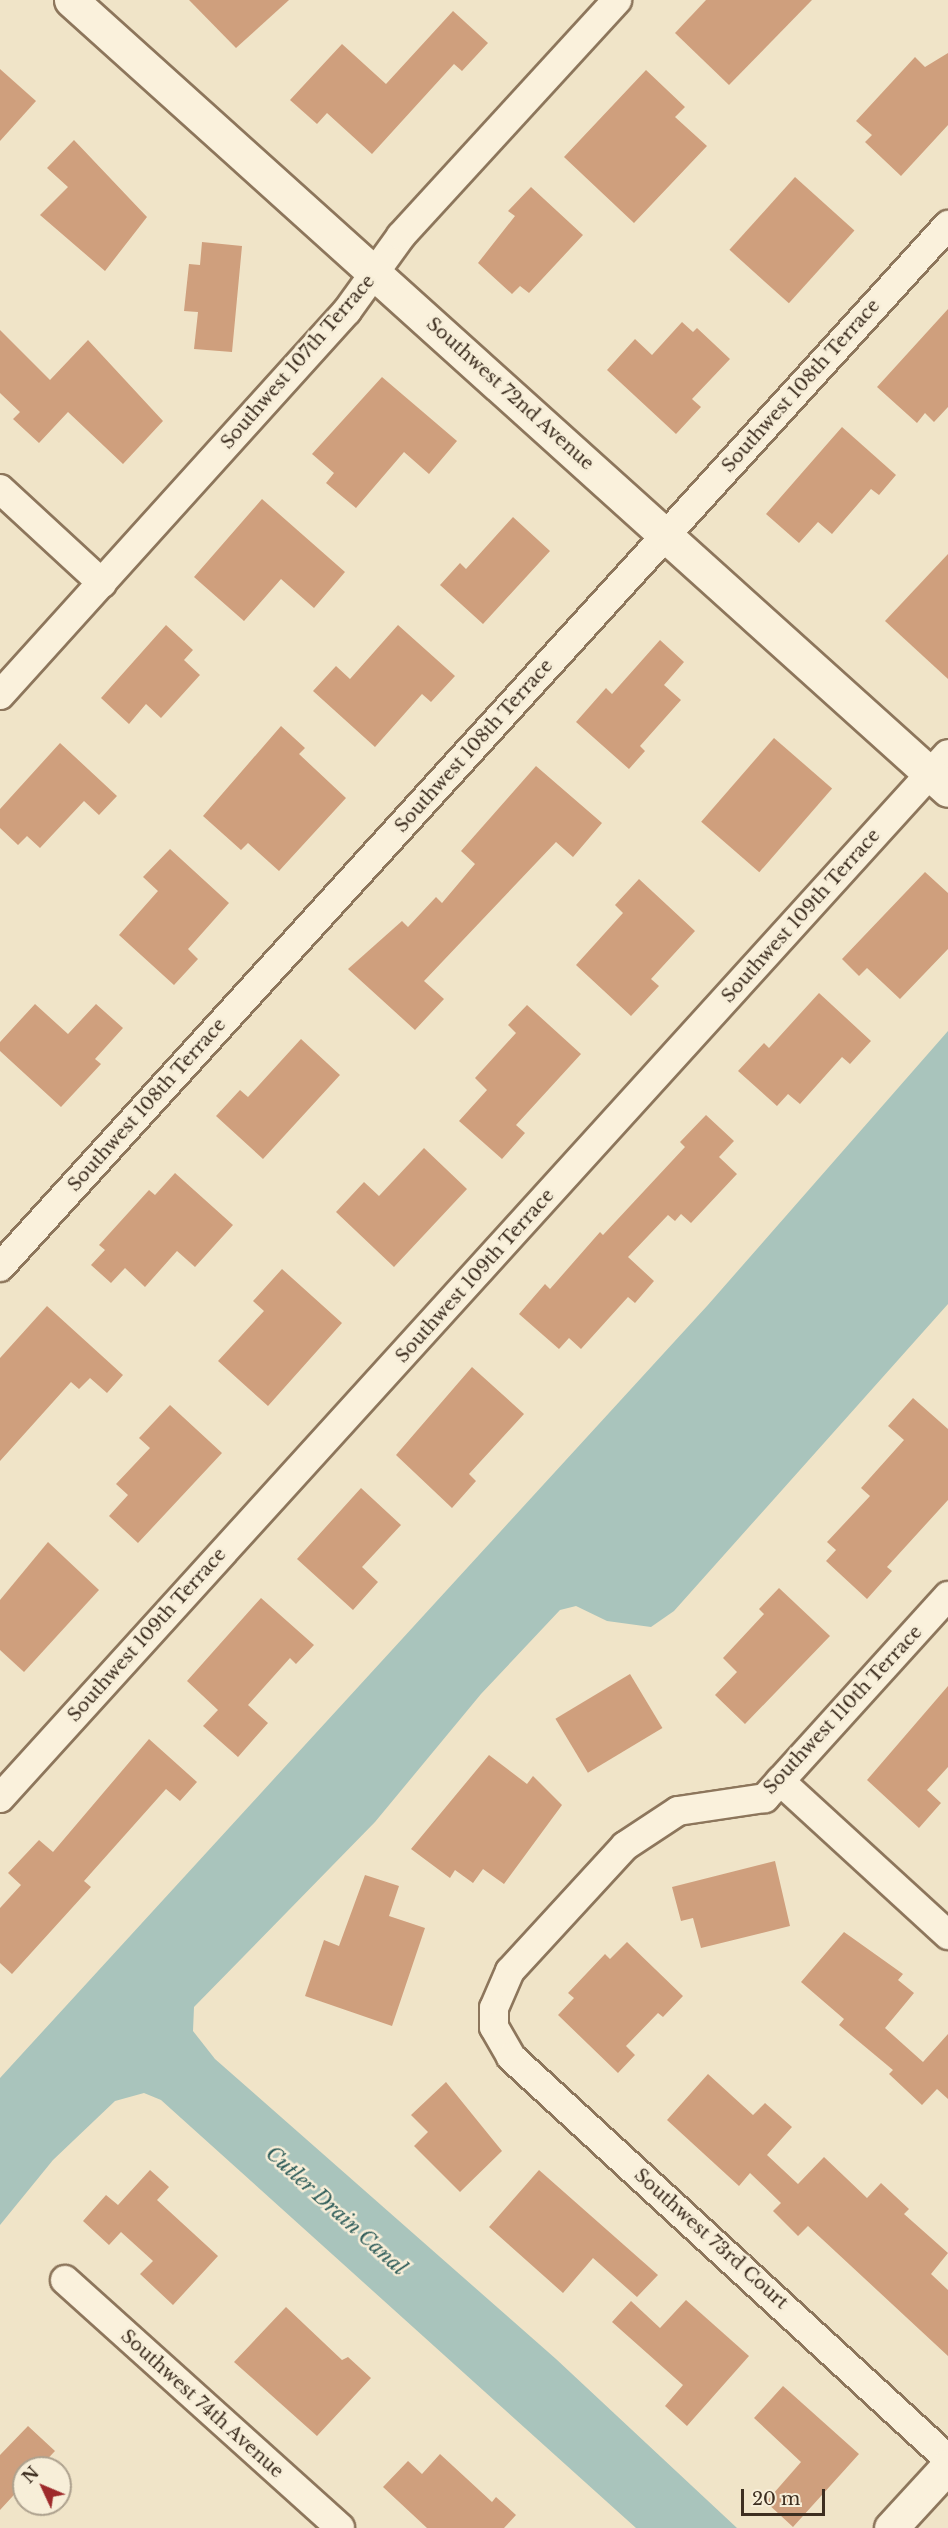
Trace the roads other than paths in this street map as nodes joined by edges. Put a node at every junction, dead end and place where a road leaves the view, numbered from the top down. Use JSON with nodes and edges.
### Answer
{"nodes":[{"id":1,"x":71,"y":0,"type":"edge"},
{"id":2,"x":616,"y":0,"type":"edge"},
{"id":3,"x":948,"y":225,"type":"edge"},
{"id":4,"x":375,"y":274,"type":"junction"},
{"id":5,"x":0,"y":489,"type":"edge"},
{"id":6,"x":667,"y":534,"type":"junction"},
{"id":7,"x":102,"y":583,"type":"junction"},
{"id":8,"x":0,"y":695,"type":"edge"},
{"id":9,"x":942,"y":773,"type":"edge"},
{"id":10,"x":0,"y":1267,"type":"edge"},
{"id":11,"x":948,"y":1596,"type":"edge"},
{"id":12,"x":780,"y":1781,"type":"junction"},
{"id":13,"x":0,"y":1798,"type":"edge"},
{"id":14,"x":948,"y":1935,"type":"edge"},
{"id":15,"x":494,"y":2008,"type":"joint"},
{"id":16,"x":65,"y":2280,"type":"dead end"},
{"id":17,"x":948,"y":2459,"type":"edge"},
{"id":18,"x":948,"y":2466,"type":"edge"},
{"id":19,"x":340,"y":2528,"type":"edge"},
{"id":20,"x":891,"y":2528,"type":"edge"}],
"edges":[{"from":1,"to":4,"type":"street","name":"Southwest 72nd Avenue"},
{"from":2,"to":4,"type":"street","name":"Southwest 107th Terrace"},
{"from":3,"to":6,"type":"street","name":"Southwest 108th Terrace"},
{"from":4,"to":6,"type":"street","name":"Southwest 72nd Avenue"},
{"from":4,"to":7,"type":"street","name":"Southwest 107th Terrace"},
{"from":5,"to":7,"type":"street"},
{"from":6,"to":9,"type":"street","name":"Southwest 72nd Avenue"},
{"from":6,"to":10,"type":"street","name":"Southwest 108th Terrace"},
{"from":7,"to":8,"type":"street","name":"Southwest 107th Terrace"},
{"from":9,"to":13,"type":"street","name":"Southwest 109th Terrace"},
{"from":11,"to":12,"type":"street","name":"Southwest 110th Terrace"},
{"from":12,"to":14,"type":"street"},
{"from":12,"to":15,"type":"street","name":"Southwest 110th Terrace"},
{"from":15,"to":17,"type":"street","name":"Southwest 73rd Court"},
{"from":16,"to":19,"type":"street","name":"Southwest 74th Avenue"},
{"from":18,"to":20,"type":"street"}]}
